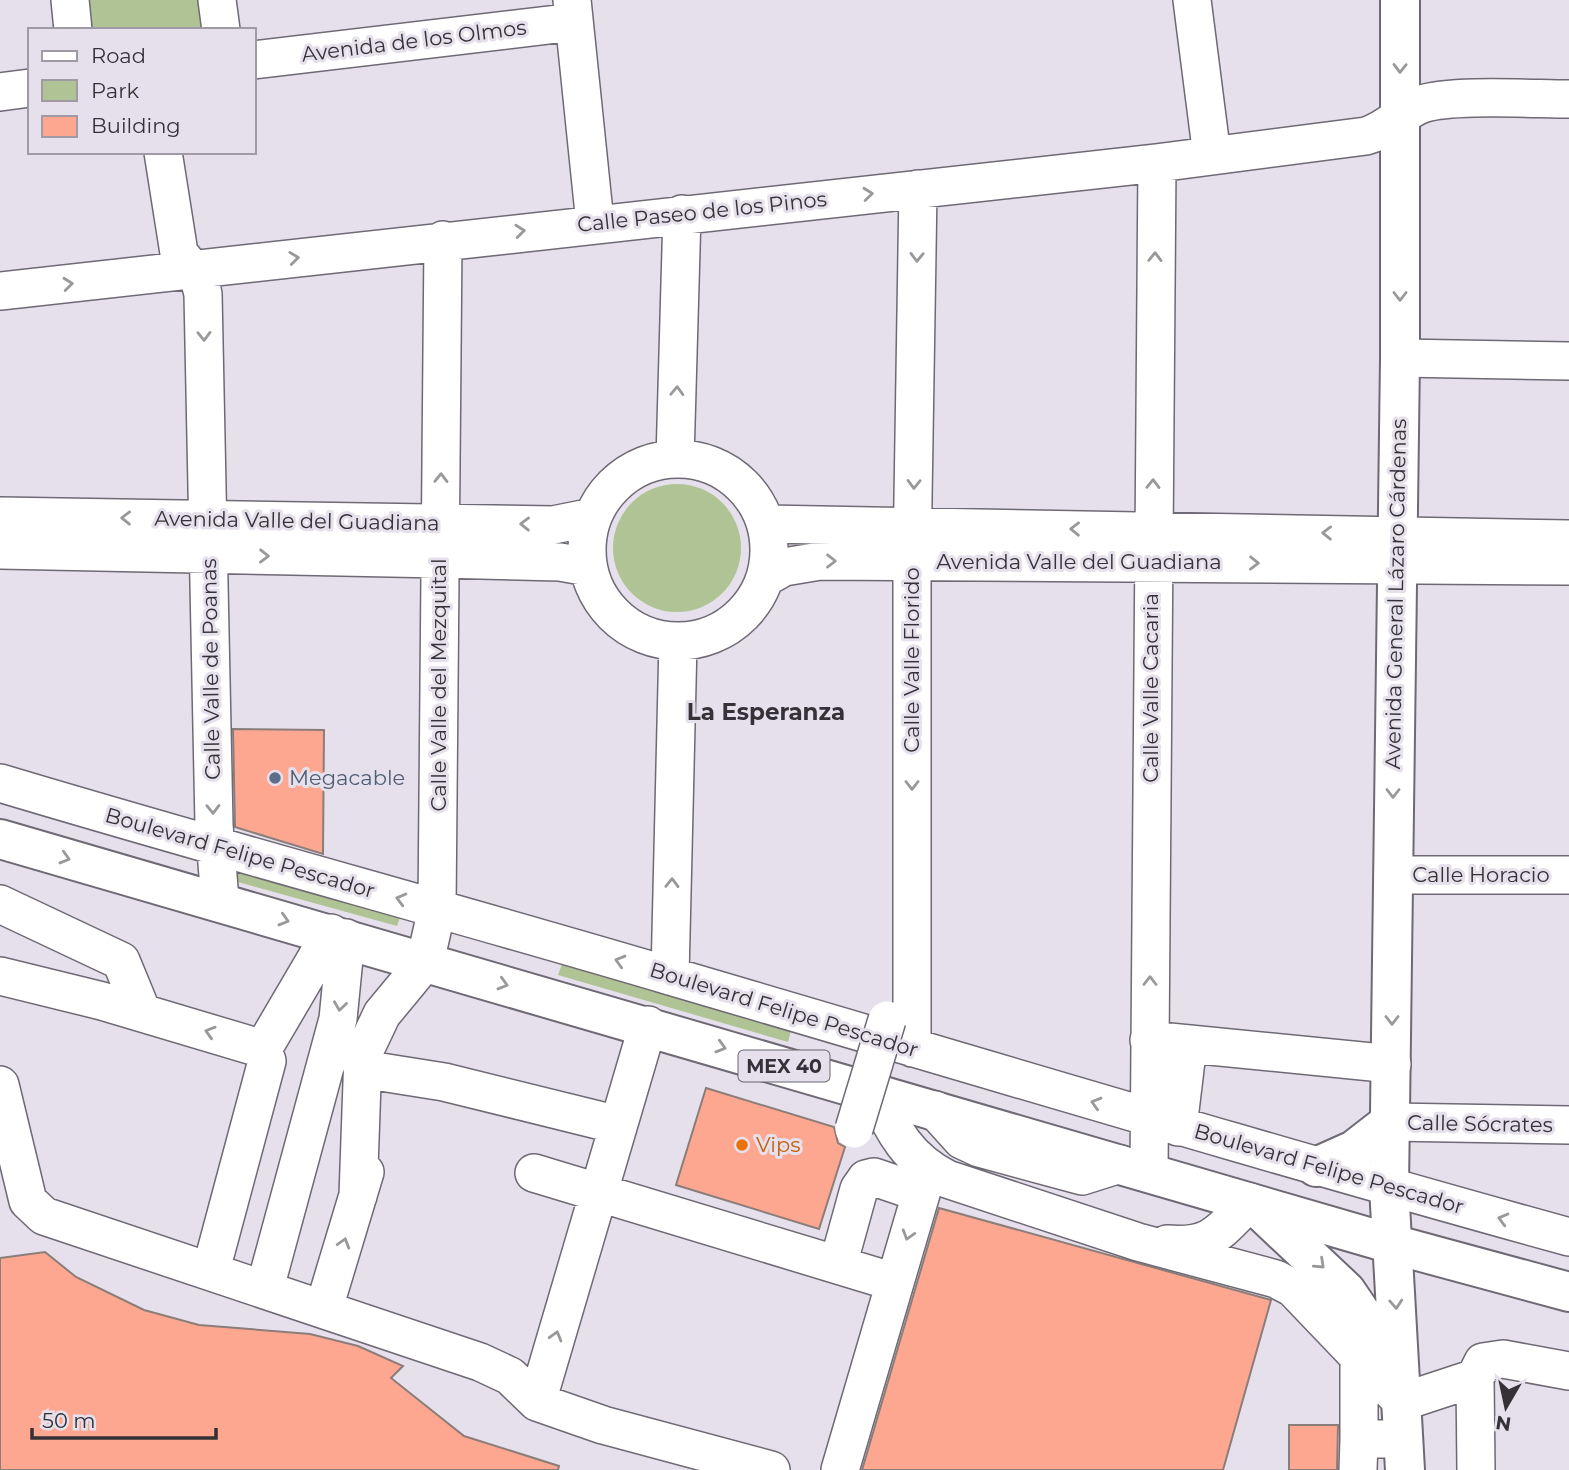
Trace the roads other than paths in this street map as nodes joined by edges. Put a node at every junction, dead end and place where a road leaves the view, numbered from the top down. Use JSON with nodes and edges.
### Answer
{"nodes":[{"id":1,"x":69,"y":0,"type":"edge"},
{"id":2,"x":217,"y":0,"type":"edge"},
{"id":3,"x":1192,"y":0,"type":"edge"},
{"id":4,"x":1400,"y":0,"type":"edge"},
{"id":5,"x":573,"y":11,"type":"edge"},
{"id":6,"x":73,"y":28,"type":"edge"},
{"id":7,"x":221,"y":28,"type":"edge"},
{"id":8,"x":256,"y":60,"type":"edge"},
{"id":9,"x":28,"y":88,"type":"edge"},
{"id":10,"x":0,"y":92,"type":"edge"},
{"id":11,"x":1569,"y":99,"type":"edge"},
{"id":12,"x":1399,"y":118,"type":"junction"},
{"id":13,"x":163,"y":154,"type":"edge"},
{"id":14,"x":1212,"y":156,"type":"junction"},
{"id":15,"x":1157,"y":163,"type":"junction"},
{"id":16,"x":918,"y":189,"type":"junction"},
{"id":17,"x":682,"y":214,"type":"junction"},
{"id":18,"x":595,"y":223,"type":"junction"},
{"id":19,"x":443,"y":240,"type":"junction"},
{"id":20,"x":193,"y":271,"type":"junction"},
{"id":21,"x":0,"y":291,"type":"edge"},
{"id":22,"x":1400,"y":358,"type":"junction"},
{"id":23,"x":1569,"y":361,"type":"edge"},
{"id":24,"x":675,"y":459,"type":"junction"},
{"id":25,"x":0,"y":516,"type":"edge"},
{"id":26,"x":593,"y":517,"type":"junction"},
{"id":27,"x":440,"y":523,"type":"junction"},
{"id":28,"x":766,"y":524,"type":"junction"},
{"id":29,"x":209,"y":537,"type":"junction"},
{"id":30,"x":1569,"y":539,"type":"edge"},
{"id":31,"x":913,"y":544,"type":"junction"},
{"id":32,"x":1152,"y":546,"type":"junction"},
{"id":33,"x":1395,"y":549,"type":"junction"},
{"id":34,"x":0,"y":550,"type":"edge"},
{"id":35,"x":440,"y":559,"type":"junction"},
{"id":36,"x":1569,"y":566,"type":"edge"},
{"id":37,"x":588,"y":567,"type":"junction"},
{"id":38,"x":766,"y":577,"type":"junction"},
{"id":39,"x":678,"y":642,"type":"junction"},
{"id":40,"x":0,"y":783,"type":"edge"},
{"id":41,"x":0,"y":839,"type":"edge"},
{"id":42,"x":215,"y":848,"type":"junction"},
{"id":43,"x":1393,"y":875,"type":"junction"},
{"id":44,"x":1569,"y":875,"type":"edge"},
{"id":45,"x":220,"y":901,"type":"junction"},
{"id":46,"x":0,"y":904,"type":"edge"},
{"id":47,"x":437,"y":909,"type":"junction"},
{"id":48,"x":338,"y":936,"type":"junction"},
{"id":49,"x":425,"y":962,"type":"junction"},
{"id":50,"x":670,"y":975,"type":"junction"},
{"id":51,"x":0,"y":976,"type":"edge"},
{"id":52,"x":142,"y":1012,"type":"junction"},
{"id":53,"x":887,"y":1020,"type":"dead end"},
{"id":54,"x":648,"y":1025,"type":"junction"},
{"id":55,"x":1149,"y":1040,"type":"junction"},
{"id":56,"x":1188,"y":1044,"type":"junction"},
{"id":57,"x":912,"y":1048,"type":"junction"},
{"id":58,"x":265,"y":1055,"type":"junction"},
{"id":59,"x":1392,"y":1064,"type":"junction"},
{"id":60,"x":378,"y":1071,"type":"junction"},
{"id":61,"x":0,"y":1085,"type":"edge"},
{"id":62,"x":877,"y":1093,"type":"junction"},
{"id":63,"x":1164,"y":1122,"type":"junction"},
{"id":64,"x":1390,"y":1122,"type":"junction"},
{"id":65,"x":618,"y":1125,"type":"junction"},
{"id":66,"x":1569,"y":1125,"type":"edge"},
{"id":67,"x":854,"y":1129,"type":"dead end"},
{"id":68,"x":1316,"y":1167,"type":"junction"},
{"id":69,"x":1135,"y":1168,"type":"junction"},
{"id":70,"x":534,"y":1173,"type":"dead end"},
{"id":71,"x":924,"y":1181,"type":"junction"},
{"id":72,"x":1389,"y":1187,"type":"junction"},
{"id":73,"x":598,"y":1191,"type":"junction"},
{"id":74,"x":1250,"y":1202,"type":"junction"},
{"id":75,"x":1569,"y":1237,"type":"edge"},
{"id":76,"x":1138,"y":1242,"type":"junction"},
{"id":77,"x":1392,"y":1244,"type":"junction"},
{"id":78,"x":838,"y":1265,"type":"junction"},
{"id":79,"x":211,"y":1270,"type":"junction"},
{"id":80,"x":894,"y":1282,"type":"junction"},
{"id":81,"x":265,"y":1289,"type":"junction"},
{"id":82,"x":1565,"y":1294,"type":"edge"},
{"id":83,"x":324,"y":1308,"type":"junction"},
{"id":84,"x":1359,"y":1354,"type":"junction"},
{"id":85,"x":1554,"y":1368,"type":"edge"},
{"id":86,"x":1475,"y":1378,"type":"junction"},
{"id":87,"x":537,"y":1402,"type":"junction"},
{"id":88,"x":1402,"y":1420,"type":"edge"},
{"id":89,"x":1359,"y":1455,"type":"edge"},
{"id":90,"x":771,"y":1470,"type":"edge"},
{"id":91,"x":839,"y":1470,"type":"edge"},
{"id":92,"x":1476,"y":1470,"type":"edge"}],
"edges":[{"from":1,"to":6,"type":"street"},
{"from":2,"to":7,"type":"street"},
{"from":3,"to":14,"type":"street"},
{"from":4,"to":12,"type":"main road","name":"Avenida General Lázaro Cárdenas","one_way":true},
{"from":5,"to":8,"type":"street","name":"Avenida de los Olmos"},
{"from":5,"to":18,"type":"street"},
{"from":9,"to":10,"type":"street"},
{"from":11,"to":12,"type":"street","name":"Calle Paseo de los Pinos"},
{"from":12,"to":14,"type":"street","name":"Calle Paseo de los Pinos"},
{"from":12,"to":22,"type":"main road","name":"Avenida General Lázaro Cárdenas","one_way":true},
{"from":13,"to":20,"type":"street","name":"Calle Valle de Poanas"},
{"from":14,"to":15,"type":"street","name":"Calle Paseo de los Pinos"},
{"from":15,"to":16,"type":"street","name":"Calle Paseo de los Pinos"},
{"from":32,"to":15,"type":"street","name":"Calle Valle Cacaria","one_way":true},
{"from":17,"to":16,"type":"street","name":"Calle Paseo de los Pinos","one_way":true},
{"from":16,"to":31,"type":"street","name":"Calle Valle Florido","one_way":true},
{"from":17,"to":18,"type":"street","name":"Calle Paseo de los Pinos"},
{"from":24,"to":17,"type":"street","one_way":true},
{"from":19,"to":18,"type":"street","name":"Calle Paseo de los Pinos","one_way":true},
{"from":20,"to":19,"type":"street","name":"Calle Paseo de los Pinos","one_way":true},
{"from":27,"to":19,"type":"street","name":"Calle Valle del Mezquital","one_way":true},
{"from":21,"to":20,"type":"street","name":"Calle Paseo de los Pinos","one_way":true},
{"from":20,"to":29,"type":"street","name":"Calle Valle de Poanas","one_way":true},
{"from":22,"to":23,"type":"street"},
{"from":22,"to":33,"type":"main road","name":"Avenida General Lázaro Cárdenas"},
{"from":24,"to":26,"type":"street"},
{"from":24,"to":28,"type":"street"},
{"from":29,"to":25,"type":"street","name":"Avenida Valle del Guadiana","one_way":true},
{"from":26,"to":27,"type":"street","name":"Avenida Valle del Guadiana","one_way":true},
{"from":26,"to":37,"type":"street"},
{"from":27,"to":29,"type":"street","name":"Avenida Valle del Guadiana"},
{"from":27,"to":35,"type":"street","name":"Calle Valle del Mezquital"},
{"from":28,"to":31,"type":"street","name":"Avenida Valle del Guadiana"},
{"from":28,"to":38,"type":"street"},
{"from":29,"to":34,"type":"street","name":"Avenida Valle del Guadiana"},
{"from":29,"to":35,"type":"street","name":"Avenida Valle del Guadiana","one_way":true},
{"from":29,"to":42,"type":"street","name":"Calle Valle de Poanas","one_way":true},
{"from":30,"to":33,"type":"street"},
{"from":31,"to":32,"type":"street","name":"Avenida Valle del Guadiana"},
{"from":38,"to":31,"type":"street","name":"Avenida Valle del Guadiana","one_way":true},
{"from":31,"to":57,"type":"street","name":"Calle Valle Florido","one_way":true},
{"from":32,"to":33,"type":"street","name":"Avenida Valle del Guadiana"},
{"from":55,"to":32,"type":"street","name":"Calle Valle Cacaria","one_way":true},
{"from":33,"to":36,"type":"street"},
{"from":33,"to":43,"type":"main road","name":"Avenida General Lázaro Cárdenas","one_way":true},
{"from":35,"to":37,"type":"street","name":"Avenida Valle del Guadiana"},
{"from":35,"to":47,"type":"street","name":"Calle Valle del Mezquital"},
{"from":37,"to":39,"type":"street"},
{"from":38,"to":39,"type":"street"},
{"from":50,"to":39,"type":"street","one_way":true},
{"from":40,"to":42,"type":"street","name":"Boulevard Felipe Pescador"},
{"from":41,"to":45,"type":"main road","number":"MEX 40","one_way":true},
{"from":42,"to":45,"type":"street","name":"Calle Valle de Poanas"},
{"from":47,"to":42,"type":"street","name":"Boulevard Felipe Pescador","one_way":true},
{"from":43,"to":44,"type":"street","name":"Calle Horacio"},
{"from":43,"to":59,"type":"main road","name":"Avenida General Lázaro Cárdenas","one_way":true},
{"from":45,"to":48,"type":"main road","number":"MEX 40","one_way":true},
{"from":46,"to":52,"type":"street"},
{"from":47,"to":49,"type":"street","name":"Calle Valle del Mezquital"},
{"from":50,"to":47,"type":"street","name":"Boulevard Felipe Pescador","one_way":true},
{"from":48,"to":49,"type":"main road","number":"MEX 40"},
{"from":48,"to":58,"type":"street"},
{"from":48,"to":81,"type":"street","one_way":true},
{"from":49,"to":54,"type":"main road","number":"MEX 40","one_way":true},
{"from":49,"to":60,"type":"street"},
{"from":50,"to":57,"type":"street","name":"Boulevard Felipe Pescador"},
{"from":51,"to":52,"type":"street"},
{"from":58,"to":52,"type":"street","one_way":true},
{"from":53,"to":67,"type":"street","bridge":true},
{"from":54,"to":62,"type":"main road","number":"MEX 40","one_way":true},
{"from":54,"to":65,"type":"street"},
{"from":55,"to":56,"type":"street"},
{"from":55,"to":63,"type":"street","name":"Calle Valle Cacaria"},
{"from":56,"to":59,"type":"street"},
{"from":56,"to":63,"type":"street"},
{"from":63,"to":57,"type":"street","name":"Boulevard Felipe Pescador","one_way":true},
{"from":58,"to":79,"type":"street"},
{"from":59,"to":64,"type":"main road","name":"Avenida General Lázaro Cárdenas"},
{"from":60,"to":65,"type":"street"},
{"from":83,"to":60,"type":"street","one_way":true},
{"from":61,"to":79,"type":"street"},
{"from":62,"to":69,"type":"main road","number":"MEX 40"},
{"from":62,"to":71,"type":"street"},
{"from":63,"to":68,"type":"street","name":"Boulevard Felipe Pescador"},
{"from":63,"to":69,"type":"street","name":"Calle Valle Cacaria"},
{"from":64,"to":66,"type":"street","name":"Calle Sócrates"},
{"from":64,"to":68,"type":"main road"},
{"from":64,"to":72,"type":"main road","name":"Avenida General Lázaro Cárdenas"},
{"from":65,"to":73,"type":"street"},
{"from":68,"to":72,"type":"street","name":"Boulevard Felipe Pescador"},
{"from":69,"to":74,"type":"main road","number":"MEX 40"},
{"from":70,"to":73,"type":"street"},
{"from":71,"to":76,"type":"street"},
{"from":71,"to":78,"type":"street"},
{"from":71,"to":80,"type":"street","one_way":true},
{"from":75,"to":72,"type":"street","name":"Boulevard Felipe Pescador","one_way":true},
{"from":72,"to":77,"type":"main road","name":"Avenida General Lázaro Cárdenas"},
{"from":73,"to":78,"type":"street"},
{"from":87,"to":73,"type":"street","one_way":true},
{"from":74,"to":76,"type":"street"},
{"from":74,"to":77,"type":"main road","number":"MEX 40"},
{"from":74,"to":88,"type":"main road","one_way":true},
{"from":76,"to":84,"type":"street"},
{"from":77,"to":82,"type":"main road","number":"MEX 40"},
{"from":77,"to":88,"type":"main road","name":"Avenida General Lázaro Cárdenas","one_way":true},
{"from":78,"to":80,"type":"street"},
{"from":79,"to":81,"type":"street"},
{"from":80,"to":91,"type":"street"},
{"from":81,"to":83,"type":"street"},
{"from":83,"to":87,"type":"street"},
{"from":84,"to":88,"type":"street"},
{"from":84,"to":89,"type":"street"},
{"from":85,"to":86,"type":"street"},
{"from":86,"to":88,"type":"street"},
{"from":86,"to":92,"type":"street"},
{"from":87,"to":90,"type":"street"},
{"from":88,"to":89,"type":"street"}]}
